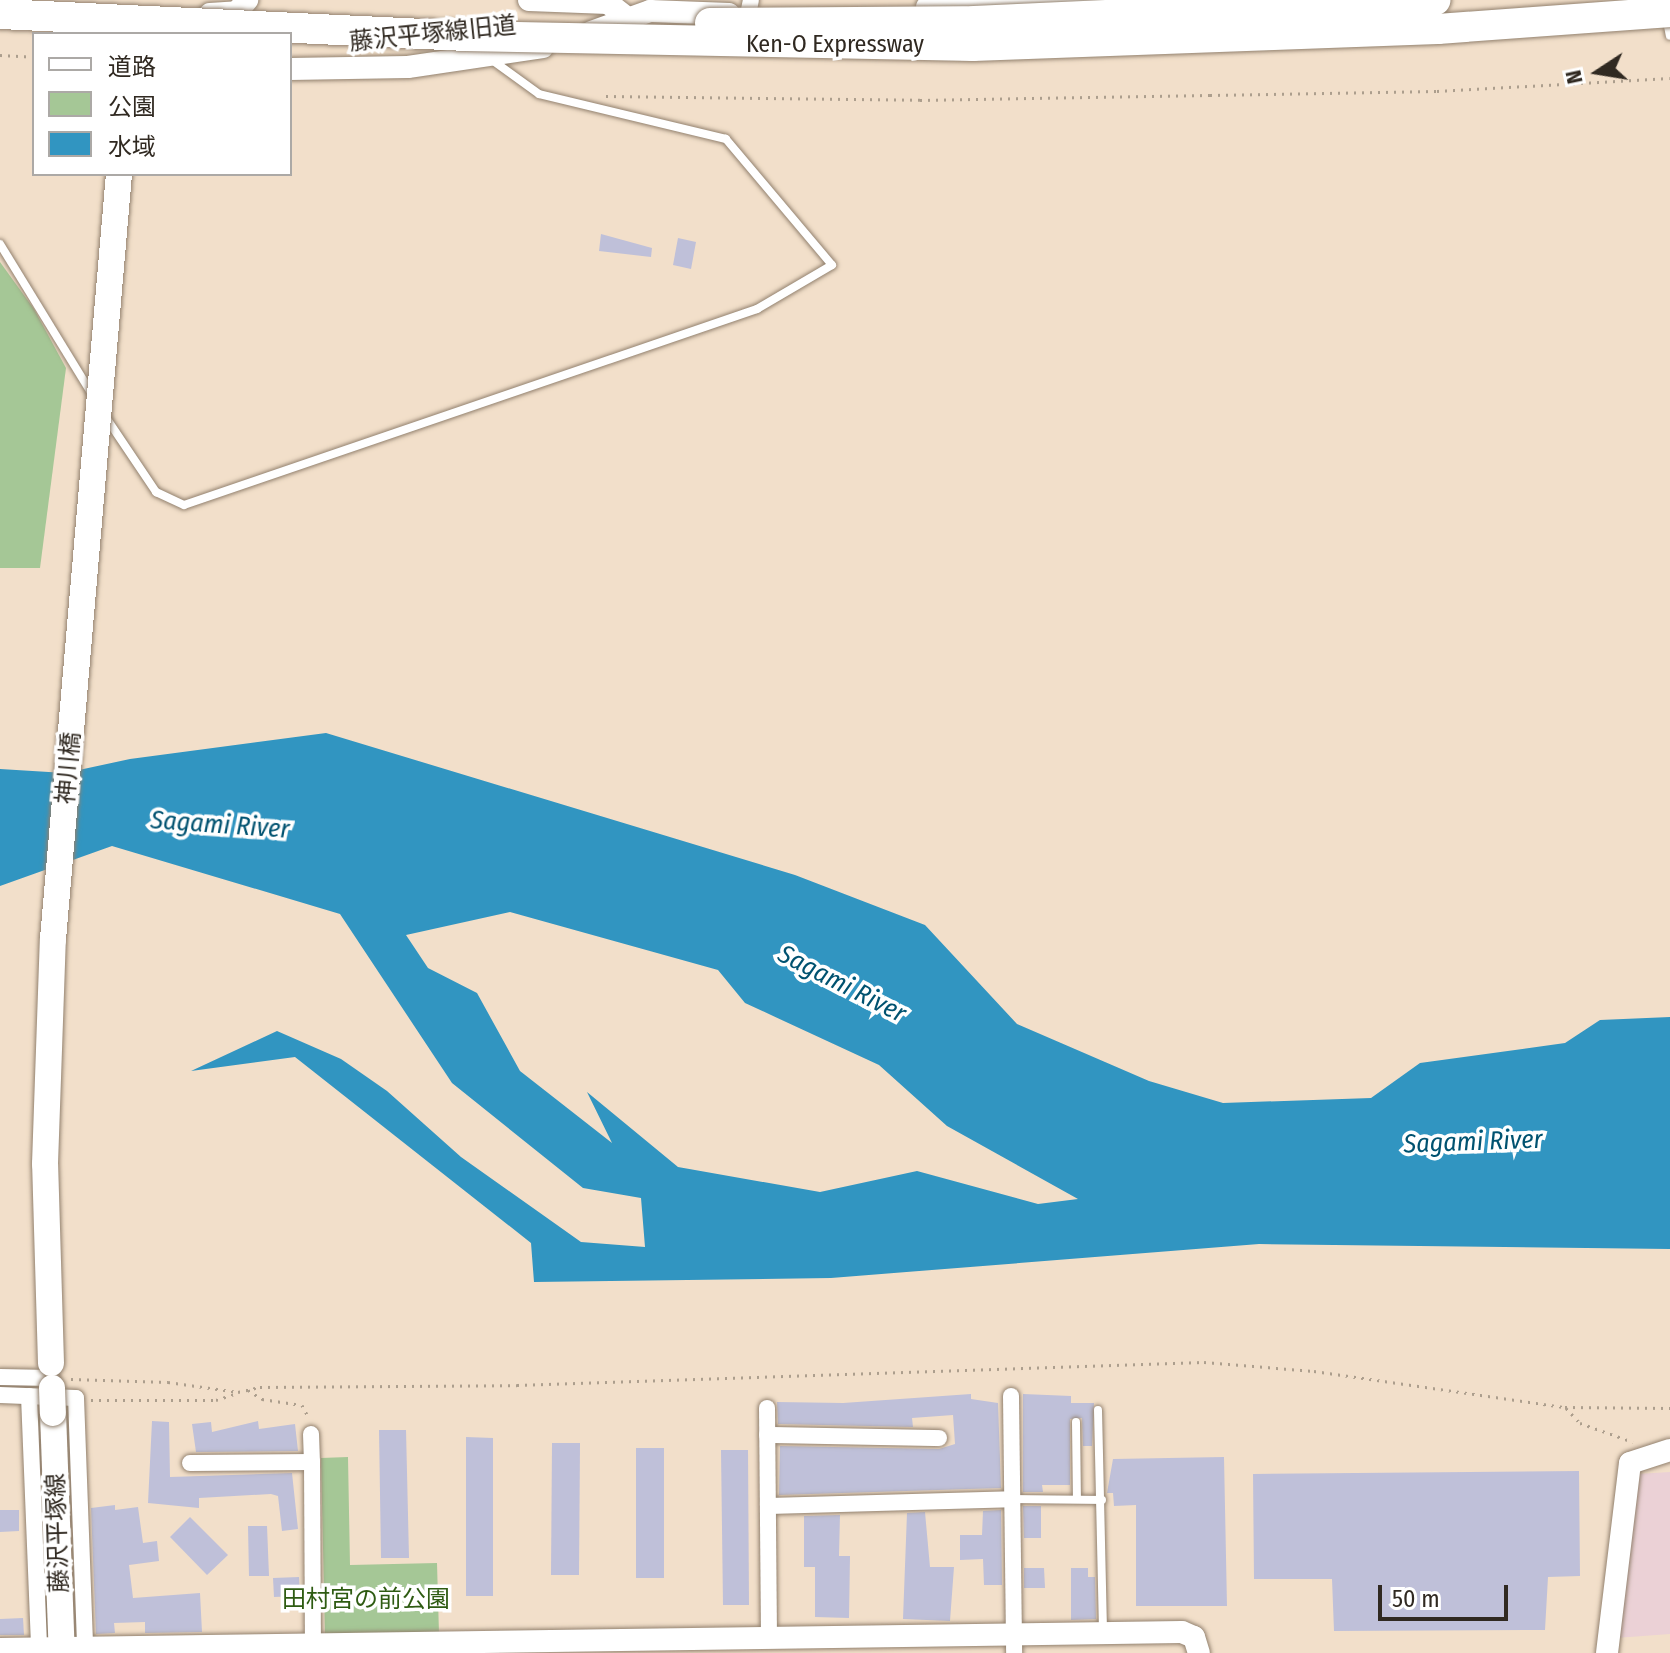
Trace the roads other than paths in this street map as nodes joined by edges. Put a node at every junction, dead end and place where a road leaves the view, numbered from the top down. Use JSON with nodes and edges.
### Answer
{"nodes":[{"id":1,"x":247,"y":0,"type":"edge"},
{"id":2,"x":529,"y":0,"type":"edge"},
{"id":3,"x":1104,"y":0,"type":"edge"},
{"id":4,"x":1436,"y":0,"type":"edge"},
{"id":5,"x":1662,"y":0,"type":"edge"},
{"id":6,"x":0,"y":4,"type":"edge"},
{"id":7,"x":117,"y":4,"type":"edge"},
{"id":8,"x":750,"y":7,"type":"edge"},
{"id":9,"x":1670,"y":12,"type":"edge"},
{"id":10,"x":0,"y":14,"type":"edge"},
{"id":11,"x":157,"y":14,"type":"dead end"},
{"id":12,"x":630,"y":20,"type":"junction"},
{"id":13,"x":130,"y":32,"type":"edge"},
{"id":14,"x":1670,"y":36,"type":"edge"},
{"id":15,"x":488,"y":57,"type":"junction"},
{"id":16,"x":292,"y":69,"type":"edge"},
{"id":17,"x":119,"y":176,"type":"edge"},
{"id":18,"x":0,"y":244,"type":"edge"},
{"id":19,"x":0,"y":1377,"type":"edge"},
{"id":20,"x":52,"y":1389,"type":"junction"},
{"id":21,"x":0,"y":1395,"type":"edge"},
{"id":22,"x":1011,"y":1396,"type":"dead end"},
{"id":23,"x":767,"y":1408,"type":"dead end"},
{"id":24,"x":1098,"y":1410,"type":"dead end"},
{"id":25,"x":1076,"y":1422,"type":"dead end"},
{"id":26,"x":311,"y":1434,"type":"road end"},
{"id":27,"x":767,"y":1435,"type":"junction"},
{"id":28,"x":939,"y":1438,"type":"dead end"},
{"id":29,"x":1665,"y":1450,"type":"edge"},
{"id":30,"x":312,"y":1462,"type":"junction"},
{"id":31,"x":190,"y":1463,"type":"dead end"},
{"id":32,"x":1012,"y":1499,"type":"junction"},
{"id":33,"x":1077,"y":1499,"type":"junction"},
{"id":34,"x":1102,"y":1500,"type":"junction"},
{"id":35,"x":768,"y":1506,"type":"junction"},
{"id":36,"x":1104,"y":1635,"type":"junction"},
{"id":37,"x":769,"y":1638,"type":"junction"},
{"id":38,"x":840,"y":1645,"type":"edge"},
{"id":39,"x":1014,"y":1645,"type":"edge"},
{"id":40,"x":556,"y":1647,"type":"edge"},
{"id":41,"x":0,"y":1649,"type":"edge"},
{"id":42,"x":62,"y":1649,"type":"edge"},
{"id":43,"x":313,"y":1649,"type":"edge"},
{"id":44,"x":1199,"y":1653,"type":"edge"},
{"id":45,"x":1607,"y":1653,"type":"edge"}],
"edges":[{"from":1,"to":11,"type":"street"},
{"from":2,"to":12,"type":"street"},
{"from":3,"to":8,"type":"street","name":"藤沢平塚線旧道"},
{"from":4,"to":7,"type":"highway","name":"Ken-O Expressway","bridge":true},
{"from":5,"to":14,"type":"lane"},
{"from":6,"to":7,"type":"street"},
{"from":7,"to":13,"type":"main road"},
{"from":8,"to":12,"type":"street","name":"藤沢平塚線旧道"},
{"from":9,"to":10,"type":"highway","name":"Ken-O Expressway","bridge":true},
{"from":12,"to":15,"type":"street","name":"藤沢平塚線旧道"},
{"from":15,"to":16,"type":"street","name":"藤沢平塚線旧道"},
{"from":15,"to":18,"type":"lane"},
{"from":17,"to":20,"type":"main road","name":"神川橋","bridge":true},
{"from":19,"to":20,"type":"street"},
{"from":20,"to":21,"type":"street"},
{"from":20,"to":42,"type":"main road","name":"藤沢平塚線"},
{"from":22,"to":32,"type":"street"},
{"from":23,"to":27,"type":"street"},
{"from":24,"to":34,"type":"lane"},
{"from":25,"to":33,"type":"lane"},
{"from":26,"to":30,"type":"street"},
{"from":27,"to":28,"type":"street"},
{"from":27,"to":35,"type":"street"},
{"from":29,"to":45,"type":"street"},
{"from":30,"to":31,"type":"street"},
{"from":30,"to":43,"type":"street"},
{"from":32,"to":33,"type":"lane"},
{"from":32,"to":35,"type":"street"},
{"from":32,"to":39,"type":"street"},
{"from":33,"to":34,"type":"lane"},
{"from":34,"to":36,"type":"lane"},
{"from":35,"to":37,"type":"street"},
{"from":36,"to":39,"type":"street"},
{"from":36,"to":44,"type":"street"},
{"from":37,"to":38,"type":"street"},
{"from":37,"to":40,"type":"street"},
{"from":38,"to":39,"type":"street"},
{"from":40,"to":43,"type":"street"},
{"from":41,"to":42,"type":"street"},
{"from":42,"to":43,"type":"street"}]}
